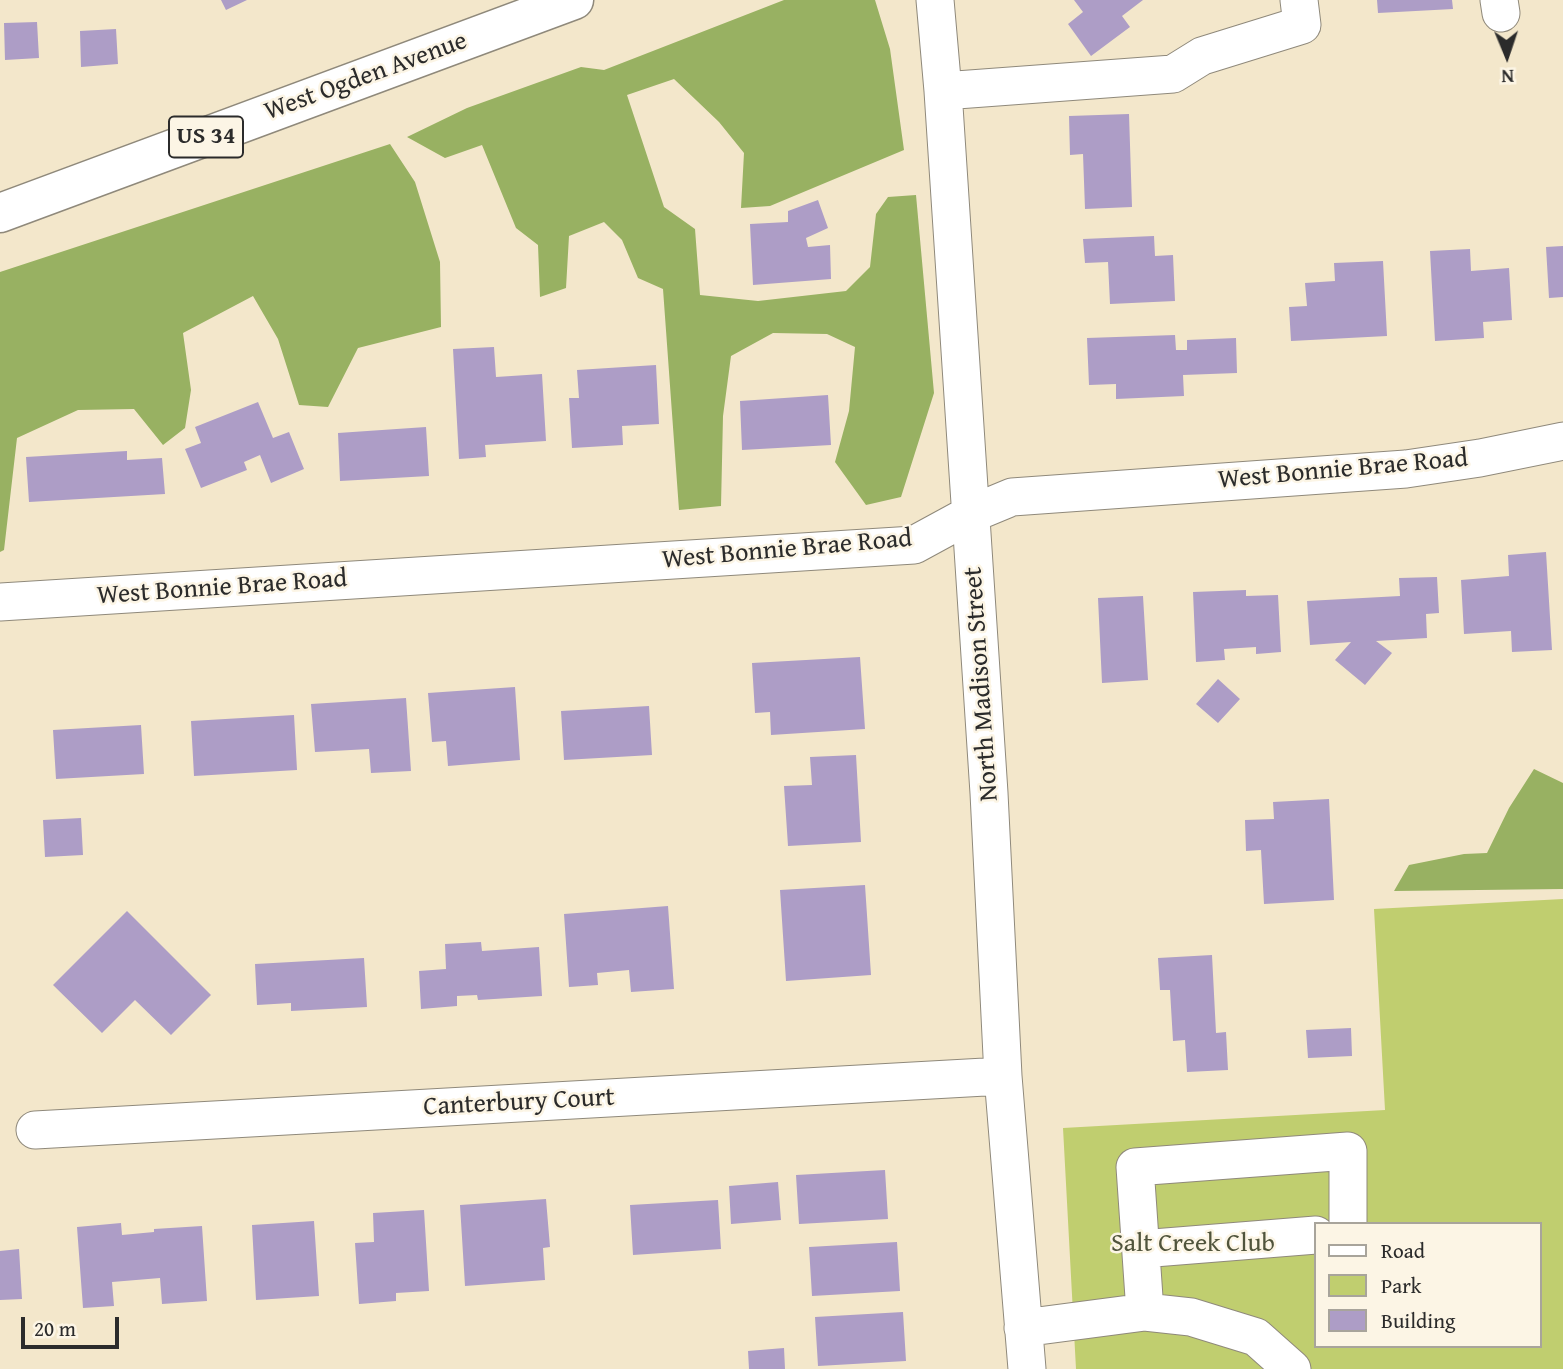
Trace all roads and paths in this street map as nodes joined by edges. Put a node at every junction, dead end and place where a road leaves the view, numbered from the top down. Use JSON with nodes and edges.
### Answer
{"nodes":[{"id":1,"x":574,"y":0,"type":"edge"},
{"id":2,"x":934,"y":0,"type":"edge"},
{"id":3,"x":1298,"y":0,"type":"edge"},
{"id":4,"x":943,"y":91,"type":"junction"},
{"id":5,"x":0,"y":213,"type":"edge"},
{"id":6,"x":1563,"y":440,"type":"edge"},
{"id":7,"x":971,"y":514,"type":"junction"},
{"id":8,"x":0,"y":602,"type":"edge"},
{"id":9,"x":1003,"y":1076,"type":"junction"},
{"id":10,"x":35,"y":1130,"type":"dead end"},
{"id":11,"x":1348,"y":1222,"type":"edge"},
{"id":12,"x":1314,"y":1235,"type":"edge"},
{"id":13,"x":1141,"y":1249,"type":"junction"},
{"id":14,"x":1145,"y":1312,"type":"junction"},
{"id":15,"x":1023,"y":1328,"type":"junction"},
{"id":16,"x":1027,"y":1369,"type":"edge"},
{"id":17,"x":1292,"y":1369,"type":"edge"}],
"edges":[{"from":1,"to":5,"type":"main road","name":"West Ogden Avenue","number":"US 34"},
{"from":2,"to":4,"type":"street","name":"North Madison Street"},
{"from":3,"to":4,"type":"street"},
{"from":4,"to":7,"type":"street","name":"North Madison Street"},
{"from":6,"to":7,"type":"street","name":"West Bonnie Brae Road"},
{"from":7,"to":8,"type":"street","name":"West Bonnie Brae Road"},
{"from":7,"to":9,"type":"street","name":"North Madison Street"},
{"from":9,"to":10,"type":"street","name":"Canterbury Court"},
{"from":9,"to":15,"type":"street","name":"North Madison Street"},
{"from":11,"to":13,"type":"street"},
{"from":12,"to":13,"type":"street"},
{"from":13,"to":14,"type":"street"},
{"from":14,"to":15,"type":"street"},
{"from":14,"to":17,"type":"street"},
{"from":15,"to":16,"type":"street","name":"North Madison Street"}]}
